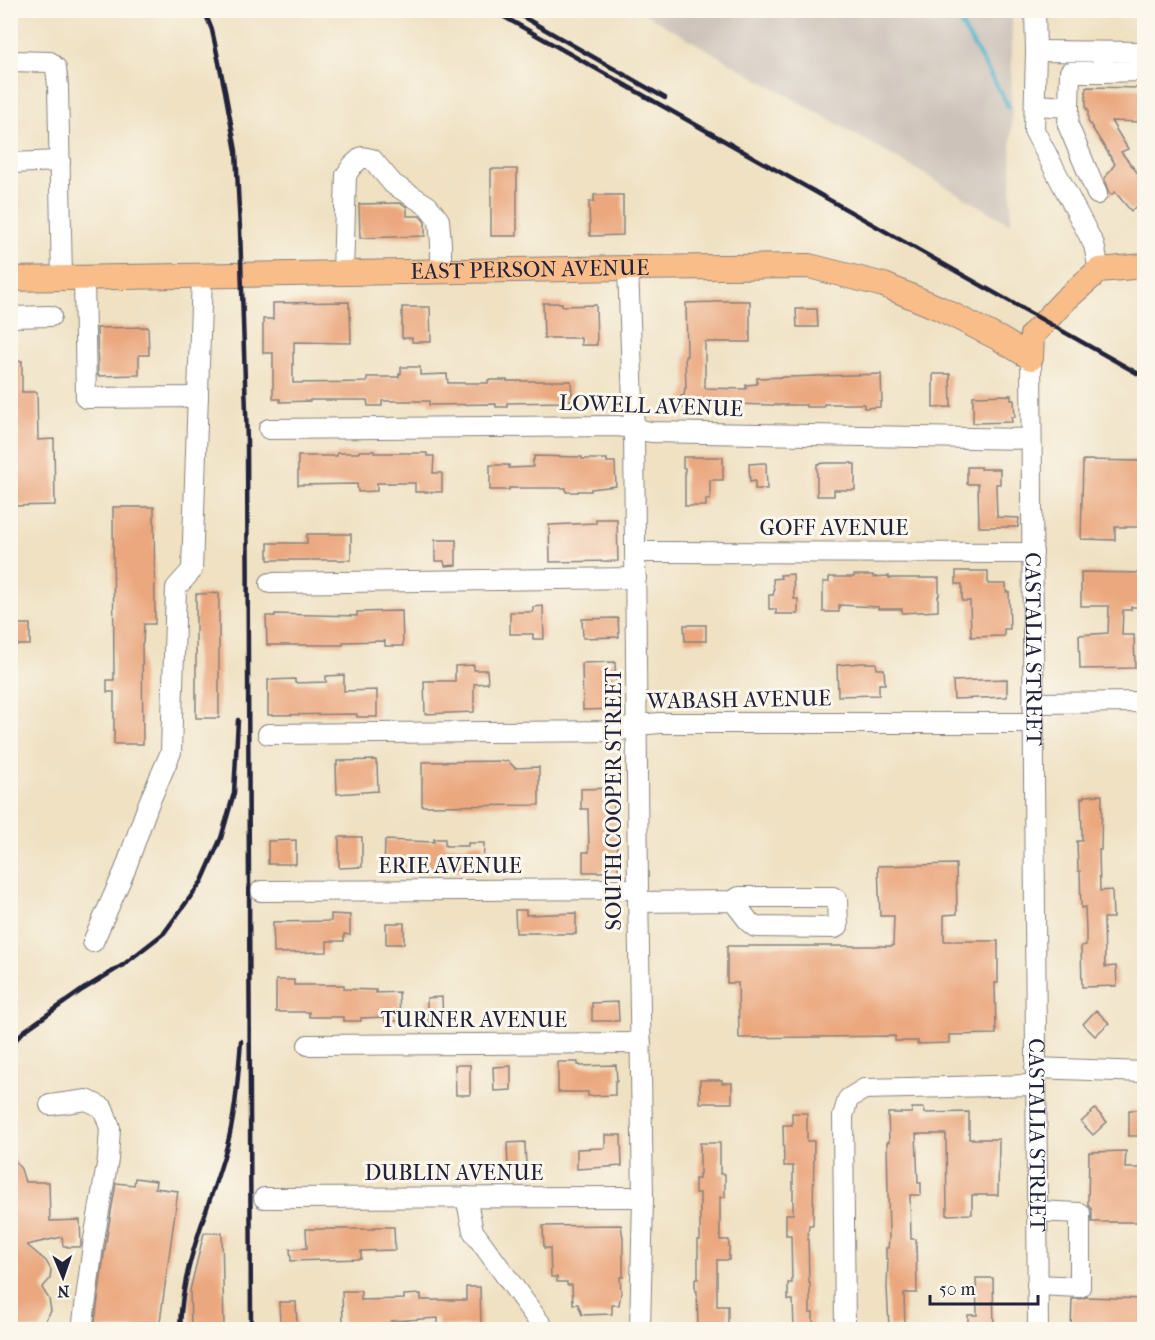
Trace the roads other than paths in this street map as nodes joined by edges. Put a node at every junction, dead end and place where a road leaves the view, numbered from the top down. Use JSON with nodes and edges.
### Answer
{"nodes":[{"id":1,"x":1035,"y":10,"type":"edge"},
{"id":2,"x":1036,"y":51,"type":"junction"},
{"id":3,"x":1103,"y":51,"type":"junction"},
{"id":4,"x":1143,"y":52,"type":"edge"},
{"id":5,"x":10,"y":61,"type":"edge"},
{"id":6,"x":1103,"y":72,"type":"junction"},
{"id":7,"x":1035,"y":105,"type":"junction"},
{"id":8,"x":1069,"y":107,"type":"junction"},
{"id":9,"x":1079,"y":152,"type":"junction"},
{"id":10,"x":60,"y":161,"type":"junction"},
{"id":11,"x":10,"y":163,"type":"edge"},
{"id":12,"x":1052,"y":164,"type":"junction"},
{"id":13,"x":1097,"y":194,"type":"dead end"},
{"id":14,"x":1144,"y":266,"type":"edge"},
{"id":15,"x":628,"y":268,"type":"junction"},
{"id":16,"x":1099,"y":270,"type":"junction"},
{"id":17,"x":441,"y":271,"type":"junction"},
{"id":18,"x":343,"y":273,"type":"junction"},
{"id":19,"x":202,"y":276,"type":"junction"},
{"id":20,"x":73,"y":278,"type":"junction"},
{"id":21,"x":10,"y":279,"type":"edge"},
{"id":22,"x":51,"y":316,"type":"dead end"},
{"id":23,"x":10,"y":317,"type":"edge"},
{"id":24,"x":1031,"y":358,"type":"junction"},
{"id":25,"x":198,"y":397,"type":"junction"},
{"id":26,"x":269,"y":429,"type":"dead end"},
{"id":27,"x":634,"y":429,"type":"junction"},
{"id":28,"x":1031,"y":440,"type":"junction"},
{"id":29,"x":636,"y":552,"type":"junction"},
{"id":30,"x":1033,"y":553,"type":"junction"},
{"id":31,"x":636,"y":578,"type":"junction"},
{"id":32,"x":270,"y":583,"type":"dead end"},
{"id":33,"x":1144,"y":702,"type":"edge"},
{"id":34,"x":1032,"y":713,"type":"junction"},
{"id":35,"x":637,"y":725,"type":"junction"},
{"id":36,"x":268,"y":734,"type":"dead end"},
{"id":37,"x":261,"y":891,"type":"dead end"},
{"id":38,"x":638,"y":896,"type":"junction"},
{"id":39,"x":734,"y":901,"type":"junction"},
{"id":40,"x":93,"y":942,"type":"dead end"},
{"id":41,"x":641,"y":1043,"type":"junction"},
{"id":42,"x":308,"y":1045,"type":"dead end"},
{"id":43,"x":1144,"y":1072,"type":"edge"},
{"id":44,"x":1035,"y":1076,"type":"junction"},
{"id":45,"x":50,"y":1105,"type":"dead end"},
{"id":46,"x":466,"y":1197,"type":"junction"},
{"id":47,"x":643,"y":1197,"type":"junction"},
{"id":48,"x":264,"y":1198,"type":"dead end"},
{"id":49,"x":1036,"y":1211,"type":"junction"},
{"id":50,"x":1037,"y":1285,"type":"junction"},
{"id":51,"x":82,"y":1329,"type":"edge"},
{"id":52,"x":545,"y":1329,"type":"edge"},
{"id":53,"x":640,"y":1329,"type":"edge"},
{"id":54,"x":845,"y":1329,"type":"edge"},
{"id":55,"x":1038,"y":1329,"type":"edge"}],
"edges":[{"from":1,"to":2,"type":"street"},
{"from":2,"to":3,"type":"street"},
{"from":2,"to":7,"type":"street"},
{"from":3,"to":4,"type":"street"},
{"from":3,"to":6,"type":"street"},
{"from":4,"to":6,"type":"street"},
{"from":5,"to":10,"type":"street"},
{"from":6,"to":8,"type":"street"},
{"from":7,"to":8,"type":"street"},
{"from":7,"to":12,"type":"street"},
{"from":8,"to":9,"type":"street"},
{"from":9,"to":12,"type":"street"},
{"from":9,"to":13,"type":"street"},
{"from":10,"to":11,"type":"street"},
{"from":10,"to":20,"type":"street"},
{"from":12,"to":16,"type":"street"},
{"from":14,"to":16,"type":"main road"},
{"from":15,"to":17,"type":"main road","name":"EAST PERSON AVENUE"},
{"from":15,"to":24,"type":"main road","name":"EAST PERSON AVENUE"},
{"from":15,"to":27,"type":"street","name":"SOUTH COOPER STREET"},
{"from":16,"to":24,"type":"main road","name":"CASTALIA STREET"},
{"from":17,"to":18,"type":"main road","name":"EAST PERSON AVENUE"},
{"from":17,"to":18,"type":"street"},
{"from":18,"to":19,"type":"main road","name":"EAST PERSON AVENUE"},
{"from":19,"to":20,"type":"main road","name":"EAST PERSON AVENUE"},
{"from":19,"to":25,"type":"street"},
{"from":20,"to":21,"type":"main road","name":"EAST PERSON AVENUE"},
{"from":20,"to":25,"type":"street"},
{"from":22,"to":23,"type":"street"},
{"from":24,"to":28,"type":"street","name":"CASTALIA STREET"},
{"from":25,"to":40,"type":"street"},
{"from":26,"to":27,"type":"street","name":"LOWELL AVENUE"},
{"from":27,"to":28,"type":"street","name":"LOWELL AVENUE"},
{"from":27,"to":29,"type":"street","name":"SOUTH COOPER STREET"},
{"from":28,"to":30,"type":"street","name":"CASTALIA STREET"},
{"from":29,"to":30,"type":"street","name":"GOFF AVENUE"},
{"from":29,"to":31,"type":"street","name":"SOUTH COOPER STREET"},
{"from":30,"to":34,"type":"street","name":"CASTALIA STREET"},
{"from":31,"to":32,"type":"street"},
{"from":31,"to":35,"type":"street","name":"SOUTH COOPER STREET"},
{"from":33,"to":34,"type":"street","name":"WABASH AVENUE"},
{"from":34,"to":35,"type":"street","name":"WABASH AVENUE"},
{"from":34,"to":44,"type":"street","name":"CASTALIA STREET"},
{"from":35,"to":36,"type":"street","name":"WABASH AVENUE"},
{"from":35,"to":38,"type":"street","name":"SOUTH COOPER STREET"},
{"from":37,"to":38,"type":"street","name":"ERIE AVENUE"},
{"from":38,"to":39,"type":"street","name":"ERIE AVENUE"},
{"from":38,"to":41,"type":"street","name":"SOUTH COOPER STREET"},
{"from":39,"to":39,"type":"street","name":"ERIE AVENUE"},
{"from":41,"to":42,"type":"street","name":"TURNER AVENUE"},
{"from":41,"to":47,"type":"street","name":"SOUTH COOPER STREET"},
{"from":43,"to":44,"type":"street"},
{"from":44,"to":49,"type":"street","name":"CASTALIA STREET"},
{"from":44,"to":54,"type":"street"},
{"from":45,"to":51,"type":"street"},
{"from":46,"to":47,"type":"street","name":"DUBLIN AVENUE"},
{"from":46,"to":48,"type":"street","name":"DUBLIN AVENUE"},
{"from":46,"to":52,"type":"street"},
{"from":47,"to":53,"type":"street","name":"SOUTH COOPER STREET"},
{"from":49,"to":50,"type":"street","name":"CASTALIA STREET"},
{"from":49,"to":50,"type":"street"},
{"from":50,"to":55,"type":"street","name":"CASTALIA STREET"}]}
